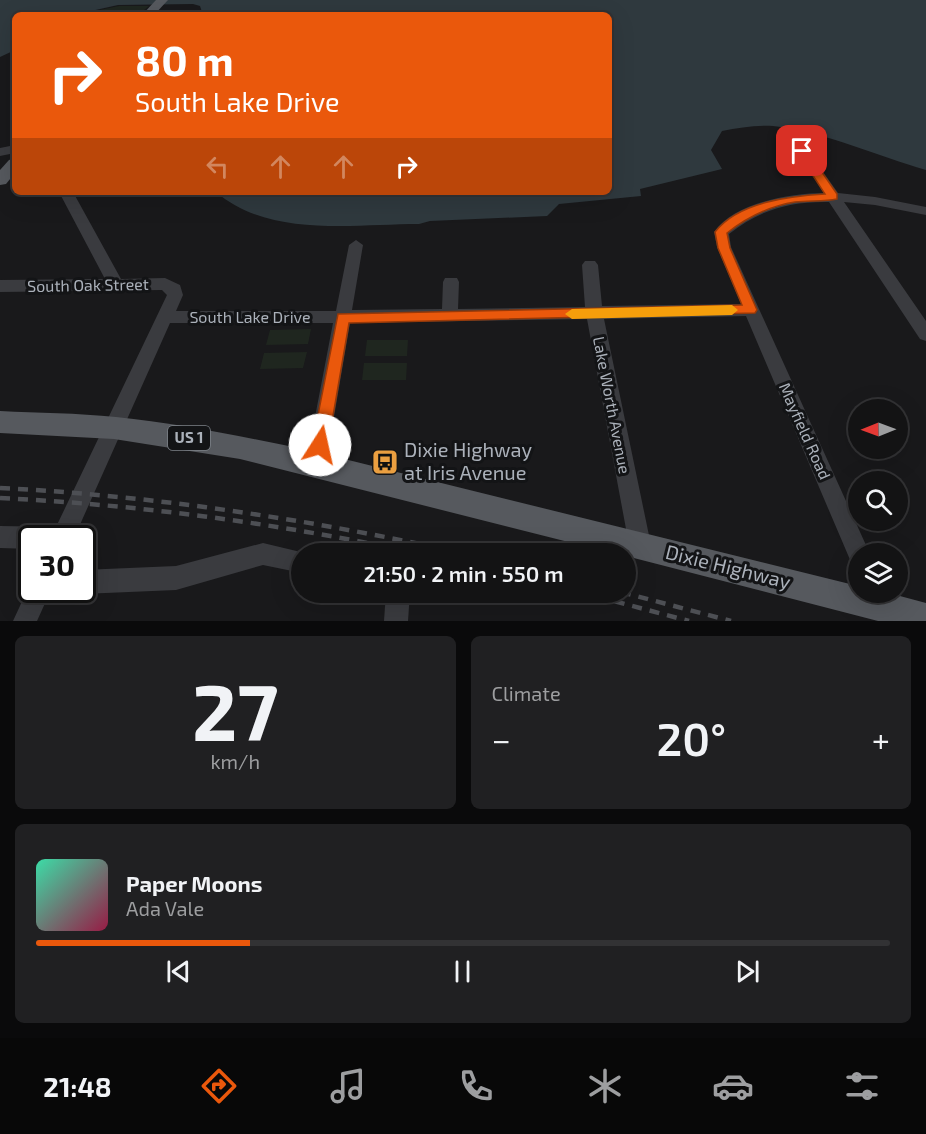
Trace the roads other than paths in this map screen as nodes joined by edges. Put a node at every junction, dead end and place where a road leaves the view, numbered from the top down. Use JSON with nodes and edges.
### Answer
{"nodes":[{"id":1,"x":802,"y":151,"type":"dead end"},
{"id":2,"x":12,"y":166,"type":"edge"},
{"id":3,"x":0,"y":180,"type":"edge"},
{"id":4,"x":68,"y":195,"type":"edge"},
{"id":5,"x":833,"y":197,"type":"junction"},
{"id":6,"x":926,"y":211,"type":"edge"},
{"id":7,"x":356,"y":244,"type":"dead end"},
{"id":8,"x":590,"y":265,"type":"dead end"},
{"id":9,"x":451,"y":282,"type":"dead end"},
{"id":10,"x":116,"y":284,"type":"junction"},
{"id":11,"x":0,"y":286,"type":"edge"},
{"id":12,"x":174,"y":289,"type":"joint"},
{"id":13,"x":751,"y":310,"type":"junction"},
{"id":14,"x":594,"y":314,"type":"junction"},
{"id":15,"x":450,"y":316,"type":"junction"},
{"id":16,"x":165,"y":317,"type":"junction"},
{"id":17,"x":343,"y":318,"type":"junction"},
{"id":18,"x":926,"y":334,"type":"edge"},
{"id":19,"x":0,"y":422,"type":"edge"},
{"id":20,"x":114,"y":428,"type":"junction"},
{"id":21,"x":316,"y":464,"type":"junction"},
{"id":22,"x":68,"y":525,"type":"edge"},
{"id":23,"x":0,"y":537,"type":"edge"},
{"id":24,"x":18,"y":537,"type":"edge"},
{"id":25,"x":854,"y":543,"type":"edge"},
{"id":26,"x":640,"y":545,"type":"junction"},
{"id":27,"x":291,"y":560,"type":"edge"},
{"id":28,"x":96,"y":581,"type":"edge"},
{"id":29,"x":848,"y":592,"type":"edge"},
{"id":30,"x":33,"y":603,"type":"edge"},
{"id":31,"x":397,"y":603,"type":"edge"},
{"id":32,"x":887,"y":603,"type":"edge"},
{"id":33,"x":926,"y":618,"type":"edge"},
{"id":34,"x":25,"y":621,"type":"edge"},
{"id":35,"x":396,"y":621,"type":"edge"}],
"edges":[{"from":1,"to":5,"type":"street"},
{"from":2,"to":3,"type":"main road"},
{"from":4,"to":10,"type":"street"},
{"from":5,"to":6,"type":"street"},
{"from":5,"to":13,"type":"street"},
{"from":5,"to":18,"type":"street"},
{"from":7,"to":17,"type":"street"},
{"from":8,"to":14,"type":"street","name":"Lake Worth Avenue"},
{"from":9,"to":15,"type":"street"},
{"from":10,"to":11,"type":"street","name":"South Oak Street"},
{"from":10,"to":12,"type":"street","name":"South Oak Street"},
{"from":12,"to":16,"type":"street","name":"South Lake Drive"},
{"from":13,"to":14,"type":"street","name":"South Lake Drive"},
{"from":13,"to":25,"type":"street","name":"Mayfield Road"},
{"from":14,"to":15,"type":"street","name":"South Lake Drive"},
{"from":14,"to":26,"type":"street","name":"Lake Worth Avenue"},
{"from":15,"to":17,"type":"street","name":"South Lake Drive"},
{"from":16,"to":17,"type":"street","name":"South Lake Drive"},
{"from":16,"to":20,"type":"street"},
{"from":17,"to":21,"type":"street"},
{"from":19,"to":20,"type":"main road","name":"Dixie Highway","number":"US 1"},
{"from":20,"to":21,"type":"main road","name":"Dixie Highway","number":"US 1"},
{"from":20,"to":22,"type":"street"},
{"from":21,"to":26,"type":"main road","name":"Dixie Highway","number":"US 1"},
{"from":23,"to":24,"type":"street"},
{"from":26,"to":29,"type":"main road","name":"Dixie Highway","number":"US 1"},
{"from":27,"to":28,"type":"street"},
{"from":30,"to":34,"type":"street"},
{"from":31,"to":35,"type":"street"},
{"from":32,"to":33,"type":"main road","name":"Dixie Highway","number":"US 1"}]}
